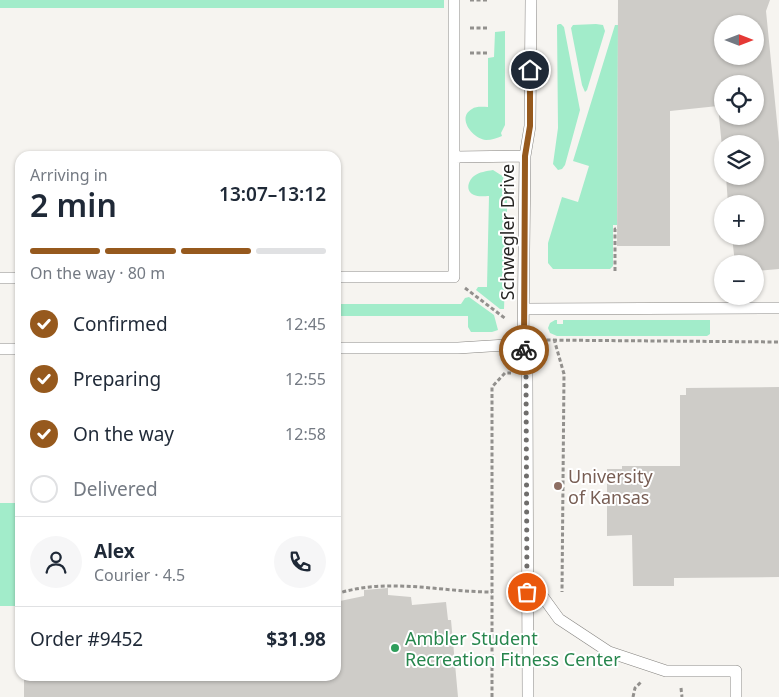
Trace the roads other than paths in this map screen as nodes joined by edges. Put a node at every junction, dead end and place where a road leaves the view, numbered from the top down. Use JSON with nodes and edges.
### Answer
{"nodes":[{"id":1,"x":454,"y":0,"type":"edge"},
{"id":2,"x":531,"y":0,"type":"edge"},
{"id":3,"x":525,"y":156,"type":"junction"},
{"id":4,"x":454,"y":157,"type":"junction"},
{"id":5,"x":0,"y":278,"type":"edge"},
{"id":6,"x":15,"y":278,"type":"edge"},
{"id":7,"x":341,"y":278,"type":"edge"},
{"id":8,"x":524,"y":308,"type":"junction"},
{"id":9,"x":779,"y":308,"type":"edge"},
{"id":10,"x":523,"y":344,"type":"junction"},
{"id":11,"x":341,"y":348,"type":"edge"},
{"id":12,"x":0,"y":349,"type":"edge"},
{"id":13,"x":15,"y":349,"type":"edge"},
{"id":14,"x":527,"y":575,"type":"junction"},
{"id":15,"x":528,"y":697,"type":"edge"},
{"id":16,"x":736,"y":697,"type":"edge"}],
"edges":[{"from":1,"to":4,"type":"lane"},
{"from":2,"to":3,"type":"lane","name":"Schwegler Drive"},
{"from":3,"to":4,"type":"lane"},
{"from":3,"to":8,"type":"lane","name":"Schwegler Drive"},
{"from":4,"to":7,"type":"lane"},
{"from":5,"to":6,"type":"lane"},
{"from":8,"to":9,"type":"lane"},
{"from":8,"to":10,"type":"lane","name":"Schwegler Drive"},
{"from":10,"to":11,"type":"lane"},
{"from":10,"to":14,"type":"lane","name":"Schwegler Drive"},
{"from":12,"to":13,"type":"lane"},
{"from":14,"to":15,"type":"lane","name":"Schwegler Drive"},
{"from":14,"to":16,"type":"lane"}]}
